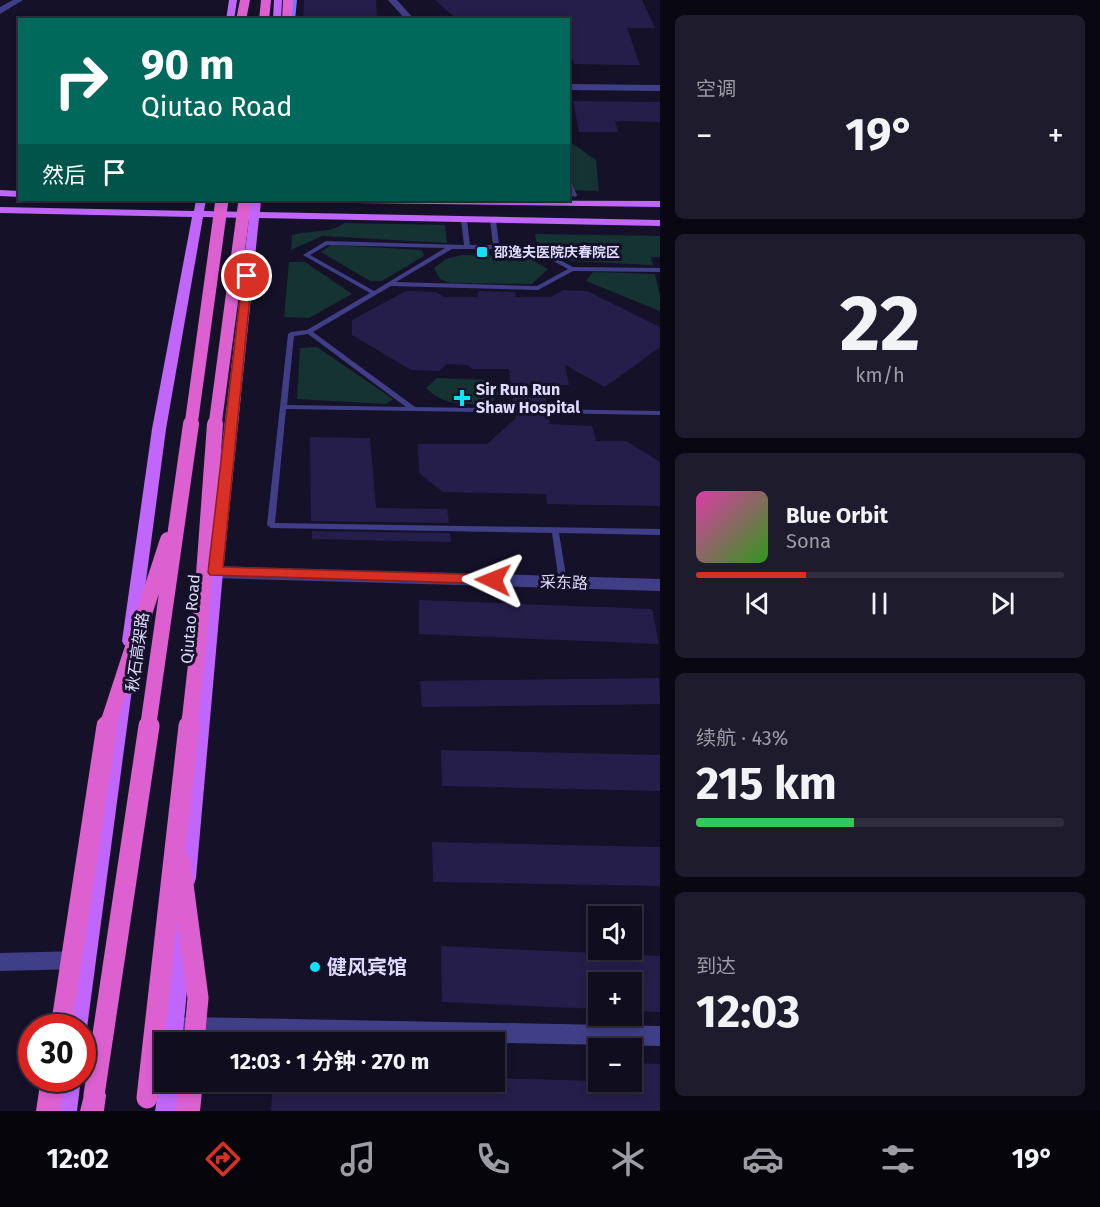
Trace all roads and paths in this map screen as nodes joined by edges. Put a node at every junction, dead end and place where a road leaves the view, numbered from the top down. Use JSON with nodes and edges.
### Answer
{"nodes":[{"id":1,"x":19,"y":0,"type":"edge"},
{"id":2,"x":233,"y":0,"type":"edge"},
{"id":3,"x":245,"y":0,"type":"edge"},
{"id":4,"x":266,"y":0,"type":"edge"},
{"id":5,"x":278,"y":0,"type":"edge"},
{"id":6,"x":288,"y":0,"type":"edge"},
{"id":7,"x":293,"y":0,"type":"edge"},
{"id":8,"x":392,"y":0,"type":"edge"},
{"id":9,"x":0,"y":11,"type":"edge"},
{"id":10,"x":230,"y":18,"type":"edge"},
{"id":11,"x":241,"y":18,"type":"edge"},
{"id":12,"x":264,"y":18,"type":"edge"},
{"id":13,"x":277,"y":18,"type":"edge"},
{"id":14,"x":289,"y":18,"type":"edge"},
{"id":15,"x":289,"y":18,"type":"edge"},
{"id":16,"x":409,"y":18,"type":"edge"},
{"id":17,"x":570,"y":87,"type":"edge"},
{"id":18,"x":660,"y":88,"type":"edge"},
{"id":19,"x":570,"y":188,"type":"edge"},
{"id":20,"x":0,"y":193,"type":"edge"},
{"id":21,"x":18,"y":194,"type":"edge"},
{"id":22,"x":573,"y":195,"type":"dead end"},
{"id":23,"x":222,"y":201,"type":"edge"},
{"id":24,"x":434,"y":201,"type":"edge"},
{"id":25,"x":660,"y":204,"type":"edge"},
{"id":26,"x":251,"y":205,"type":"edge"},
{"id":27,"x":199,"y":207,"type":"edge"},
{"id":28,"x":0,"y":210,"type":"edge"},
{"id":29,"x":464,"y":220,"type":"junction"},
{"id":30,"x":492,"y":220,"type":"junction"},
{"id":31,"x":660,"y":224,"type":"edge"},
{"id":32,"x":451,"y":247,"type":"junction"},
{"id":33,"x":467,"y":247,"type":"junction"},
{"id":34,"x":496,"y":248,"type":"junction"},
{"id":35,"x":572,"y":268,"type":"junction"},
{"id":36,"x":660,"y":270,"type":"edge"},
{"id":37,"x":390,"y":284,"type":"junction"},
{"id":38,"x":374,"y":293,"type":"junction"},
{"id":39,"x":309,"y":333,"type":"junction"},
{"id":40,"x":284,"y":407,"type":"junction"},
{"id":41,"x":415,"y":410,"type":"junction"},
{"id":42,"x":660,"y":412,"type":"edge"},
{"id":43,"x":181,"y":502,"type":"junction"},
{"id":44,"x":555,"y":530,"type":"junction"},
{"id":45,"x":660,"y":532,"type":"edge"},
{"id":46,"x":215,"y":572,"type":"junction"},
{"id":47,"x":563,"y":582,"type":"junction"},
{"id":48,"x":660,"y":585,"type":"edge"},
{"id":49,"x":176,"y":835,"type":"junction"},
{"id":50,"x":87,"y":960,"type":"junction"},
{"id":51,"x":0,"y":962,"type":"edge"},
{"id":52,"x":63,"y":1014,"type":"edge"},
{"id":53,"x":79,"y":1014,"type":"edge"},
{"id":54,"x":173,"y":1032,"type":"edge"},
{"id":55,"x":195,"y":1032,"type":"edge"},
{"id":56,"x":505,"y":1035,"type":"edge"},
{"id":57,"x":660,"y":1036,"type":"edge"},
{"id":58,"x":51,"y":1092,"type":"edge"},
{"id":59,"x":68,"y":1092,"type":"edge"},
{"id":60,"x":168,"y":1092,"type":"edge"},
{"id":61,"x":190,"y":1092,"type":"edge"},
{"id":62,"x":48,"y":1111,"type":"edge"},
{"id":63,"x":66,"y":1111,"type":"edge"},
{"id":64,"x":92,"y":1111,"type":"edge"},
{"id":65,"x":145,"y":1111,"type":"edge"},
{"id":66,"x":166,"y":1111,"type":"edge"},
{"id":67,"x":188,"y":1111,"type":"edge"}],
"edges":[{"from":1,"to":9,"type":"street"},
{"from":2,"to":10,"type":"main road"},
{"from":3,"to":11,"type":"highway"},
{"from":4,"to":12,"type":"highway"},
{"from":5,"to":13,"type":"main road"},
{"from":6,"to":14,"type":"highway"},
{"from":7,"to":15,"type":"main road"},
{"from":8,"to":16,"type":"street"},
{"from":17,"to":18,"type":"street"},
{"from":19,"to":22,"type":"street"},
{"from":20,"to":21,"type":"main road"},
{"from":23,"to":43,"type":"highway","name":"秋石高架路","bridge":true},
{"from":24,"to":25,"type":"main road"},
{"from":26,"to":27,"type":"main road"},
{"from":26,"to":29,"type":"main road"},
{"from":26,"to":46,"type":"main road","name":"Qiutao Road"},
{"from":26,"to":49,"type":"highway","bridge":true},
{"from":27,"to":28,"type":"main road"},
{"from":27,"to":50,"type":"main road"},
{"from":29,"to":30,"type":"main road"},
{"from":29,"to":33,"type":"lane"},
{"from":30,"to":31,"type":"main road"},
{"from":30,"to":34,"type":"lane"},
{"from":32,"to":33,"type":"lane"},
{"from":32,"to":37,"type":"lane"},
{"from":32,"to":38,"type":"lane"},
{"from":33,"to":34,"type":"lane"},
{"from":34,"to":35,"type":"lane"},
{"from":35,"to":36,"type":"lane"},
{"from":35,"to":37,"type":"lane"},
{"from":37,"to":38,"type":"lane"},
{"from":38,"to":39,"type":"lane"},
{"from":39,"to":40,"type":"lane"},
{"from":39,"to":41,"type":"lane"},
{"from":40,"to":41,"type":"lane"},
{"from":40,"to":44,"type":"lane"},
{"from":41,"to":42,"type":"lane"},
{"from":43,"to":52,"type":"highway","bridge":true},
{"from":43,"to":64,"type":"highway","name":"秋石高架路","bridge":true},
{"from":44,"to":45,"type":"lane"},
{"from":44,"to":47,"type":"lane"},
{"from":46,"to":47,"type":"street","name":"采东路"},
{"from":46,"to":54,"type":"main road","name":"Qiutao Road"},
{"from":47,"to":48,"type":"street","name":"采东路"},
{"from":49,"to":55,"type":"highway","bridge":true},
{"from":49,"to":65,"type":"highway","bridge":true},
{"from":50,"to":51,"type":"street"},
{"from":50,"to":53,"type":"main road"},
{"from":56,"to":57,"type":"street"},
{"from":58,"to":62,"type":"highway"},
{"from":59,"to":63,"type":"main road"},
{"from":60,"to":66,"type":"main road"},
{"from":61,"to":67,"type":"highway"}]}
